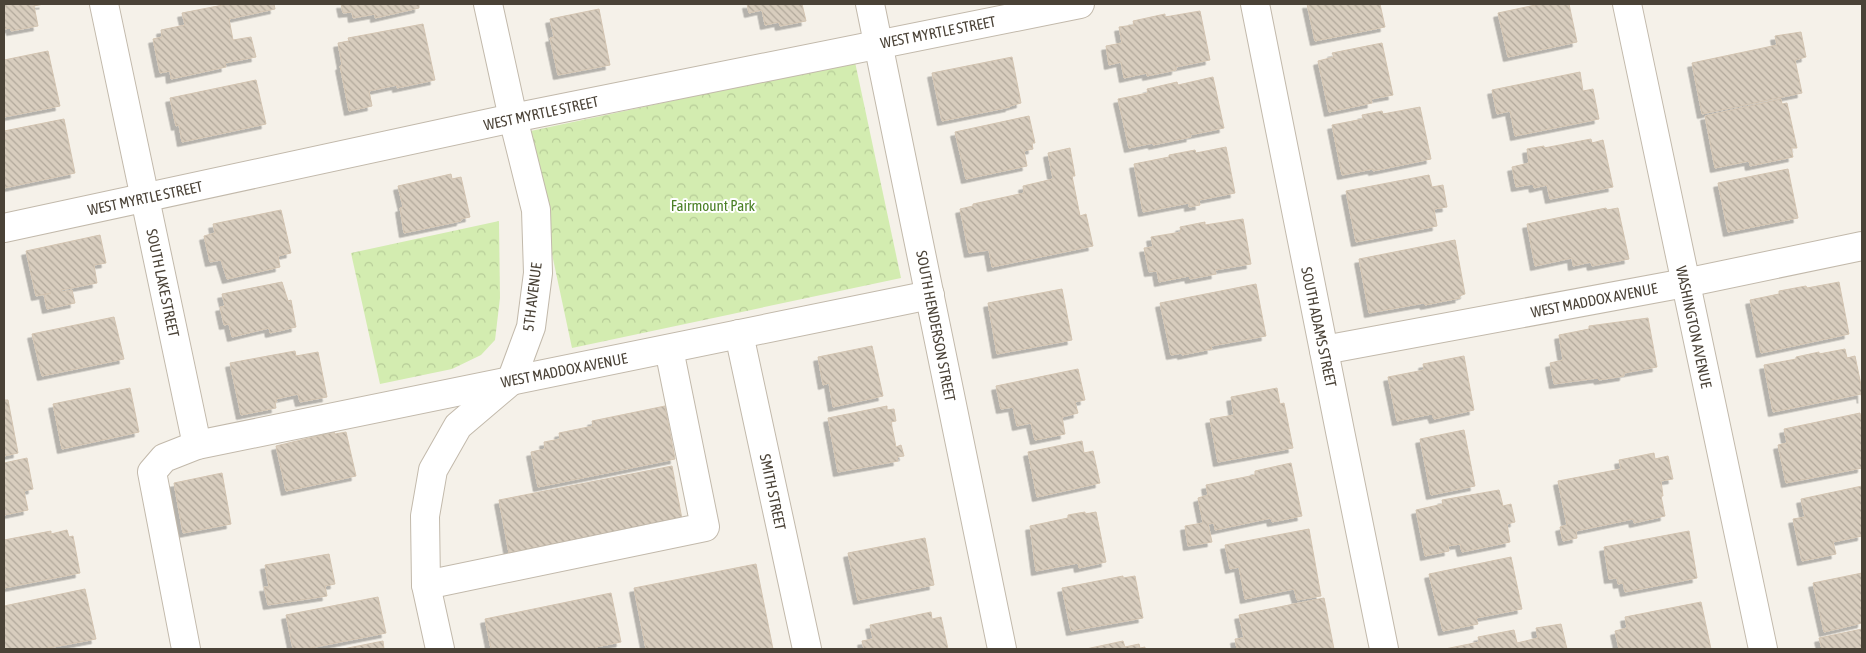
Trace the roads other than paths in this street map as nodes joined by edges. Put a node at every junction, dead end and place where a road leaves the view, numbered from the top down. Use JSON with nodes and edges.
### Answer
{"nodes":[{"id":1,"x":104,"y":4,"type":"edge"},
{"id":2,"x":488,"y":4,"type":"edge"},
{"id":3,"x":870,"y":4,"type":"edge"},
{"id":4,"x":1080,"y":4,"type":"edge"},
{"id":5,"x":1255,"y":4,"type":"edge"},
{"id":6,"x":1626,"y":4,"type":"edge"},
{"id":7,"x":879,"y":44,"type":"junction"},
{"id":8,"x":513,"y":118,"type":"junction"},
{"id":9,"x":145,"y":198,"type":"junction"},
{"id":10,"x":4,"y":228,"type":"edge"},
{"id":11,"x":1862,"y":246,"type":"edge"},
{"id":12,"x":1685,"y":283,"type":"junction"},
{"id":13,"x":930,"y":295,"type":"junction"},
{"id":14,"x":739,"y":334,"type":"junction"},
{"id":15,"x":669,"y":349,"type":"junction"},
{"id":16,"x":1324,"y":350,"type":"junction"},
{"id":17,"x":511,"y":381,"type":"junction"},
{"id":18,"x":197,"y":445,"type":"junction"},
{"id":19,"x":426,"y":585,"type":"junction"},
{"id":20,"x":186,"y":649,"type":"edge"},
{"id":21,"x":440,"y":649,"type":"edge"},
{"id":22,"x":807,"y":649,"type":"edge"},
{"id":23,"x":1002,"y":649,"type":"edge"},
{"id":24,"x":1384,"y":649,"type":"edge"},
{"id":25,"x":1763,"y":649,"type":"edge"}],
"edges":[{"from":1,"to":9,"type":"street","name":"SOUTH LAKE STREET"},
{"from":2,"to":8,"type":"street","name":"5TH AVENUE"},
{"from":3,"to":7,"type":"street","name":"SOUTH HENDERSON STREET"},
{"from":4,"to":7,"type":"street","name":"WEST MYRTLE STREET"},
{"from":5,"to":16,"type":"street","name":"SOUTH ADAMS STREET"},
{"from":6,"to":12,"type":"street","name":"WASHINGTON AVENUE"},
{"from":7,"to":8,"type":"street","name":"WEST MYRTLE STREET"},
{"from":7,"to":13,"type":"street","name":"SOUTH HENDERSON STREET"},
{"from":8,"to":9,"type":"street","name":"WEST MYRTLE STREET"},
{"from":8,"to":17,"type":"street","name":"5TH AVENUE"},
{"from":9,"to":10,"type":"street","name":"WEST MYRTLE STREET"},
{"from":9,"to":18,"type":"street","name":"SOUTH LAKE STREET"},
{"from":11,"to":12,"type":"street","name":"WEST MADDOX AVENUE"},
{"from":12,"to":16,"type":"street","name":"WEST MADDOX AVENUE"},
{"from":12,"to":25,"type":"street","name":"WASHINGTON AVENUE"},
{"from":13,"to":14,"type":"street","name":"WEST MADDOX AVENUE"},
{"from":13,"to":23,"type":"street","name":"SOUTH HENDERSON STREET"},
{"from":14,"to":15,"type":"street","name":"WEST MADDOX AVENUE"},
{"from":14,"to":22,"type":"street","name":"SMITH STREET"},
{"from":15,"to":17,"type":"street","name":"WEST MADDOX AVENUE"},
{"from":15,"to":19,"type":"street"},
{"from":16,"to":24,"type":"street","name":"SOUTH ADAMS STREET"},
{"from":17,"to":18,"type":"street","name":"WEST MADDOX AVENUE"},
{"from":17,"to":19,"type":"street","name":"5TH AVENUE"},
{"from":18,"to":20,"type":"street","name":"WEST MADDOX AVENUE"},
{"from":19,"to":21,"type":"street","name":"5TH AVENUE"}]}
